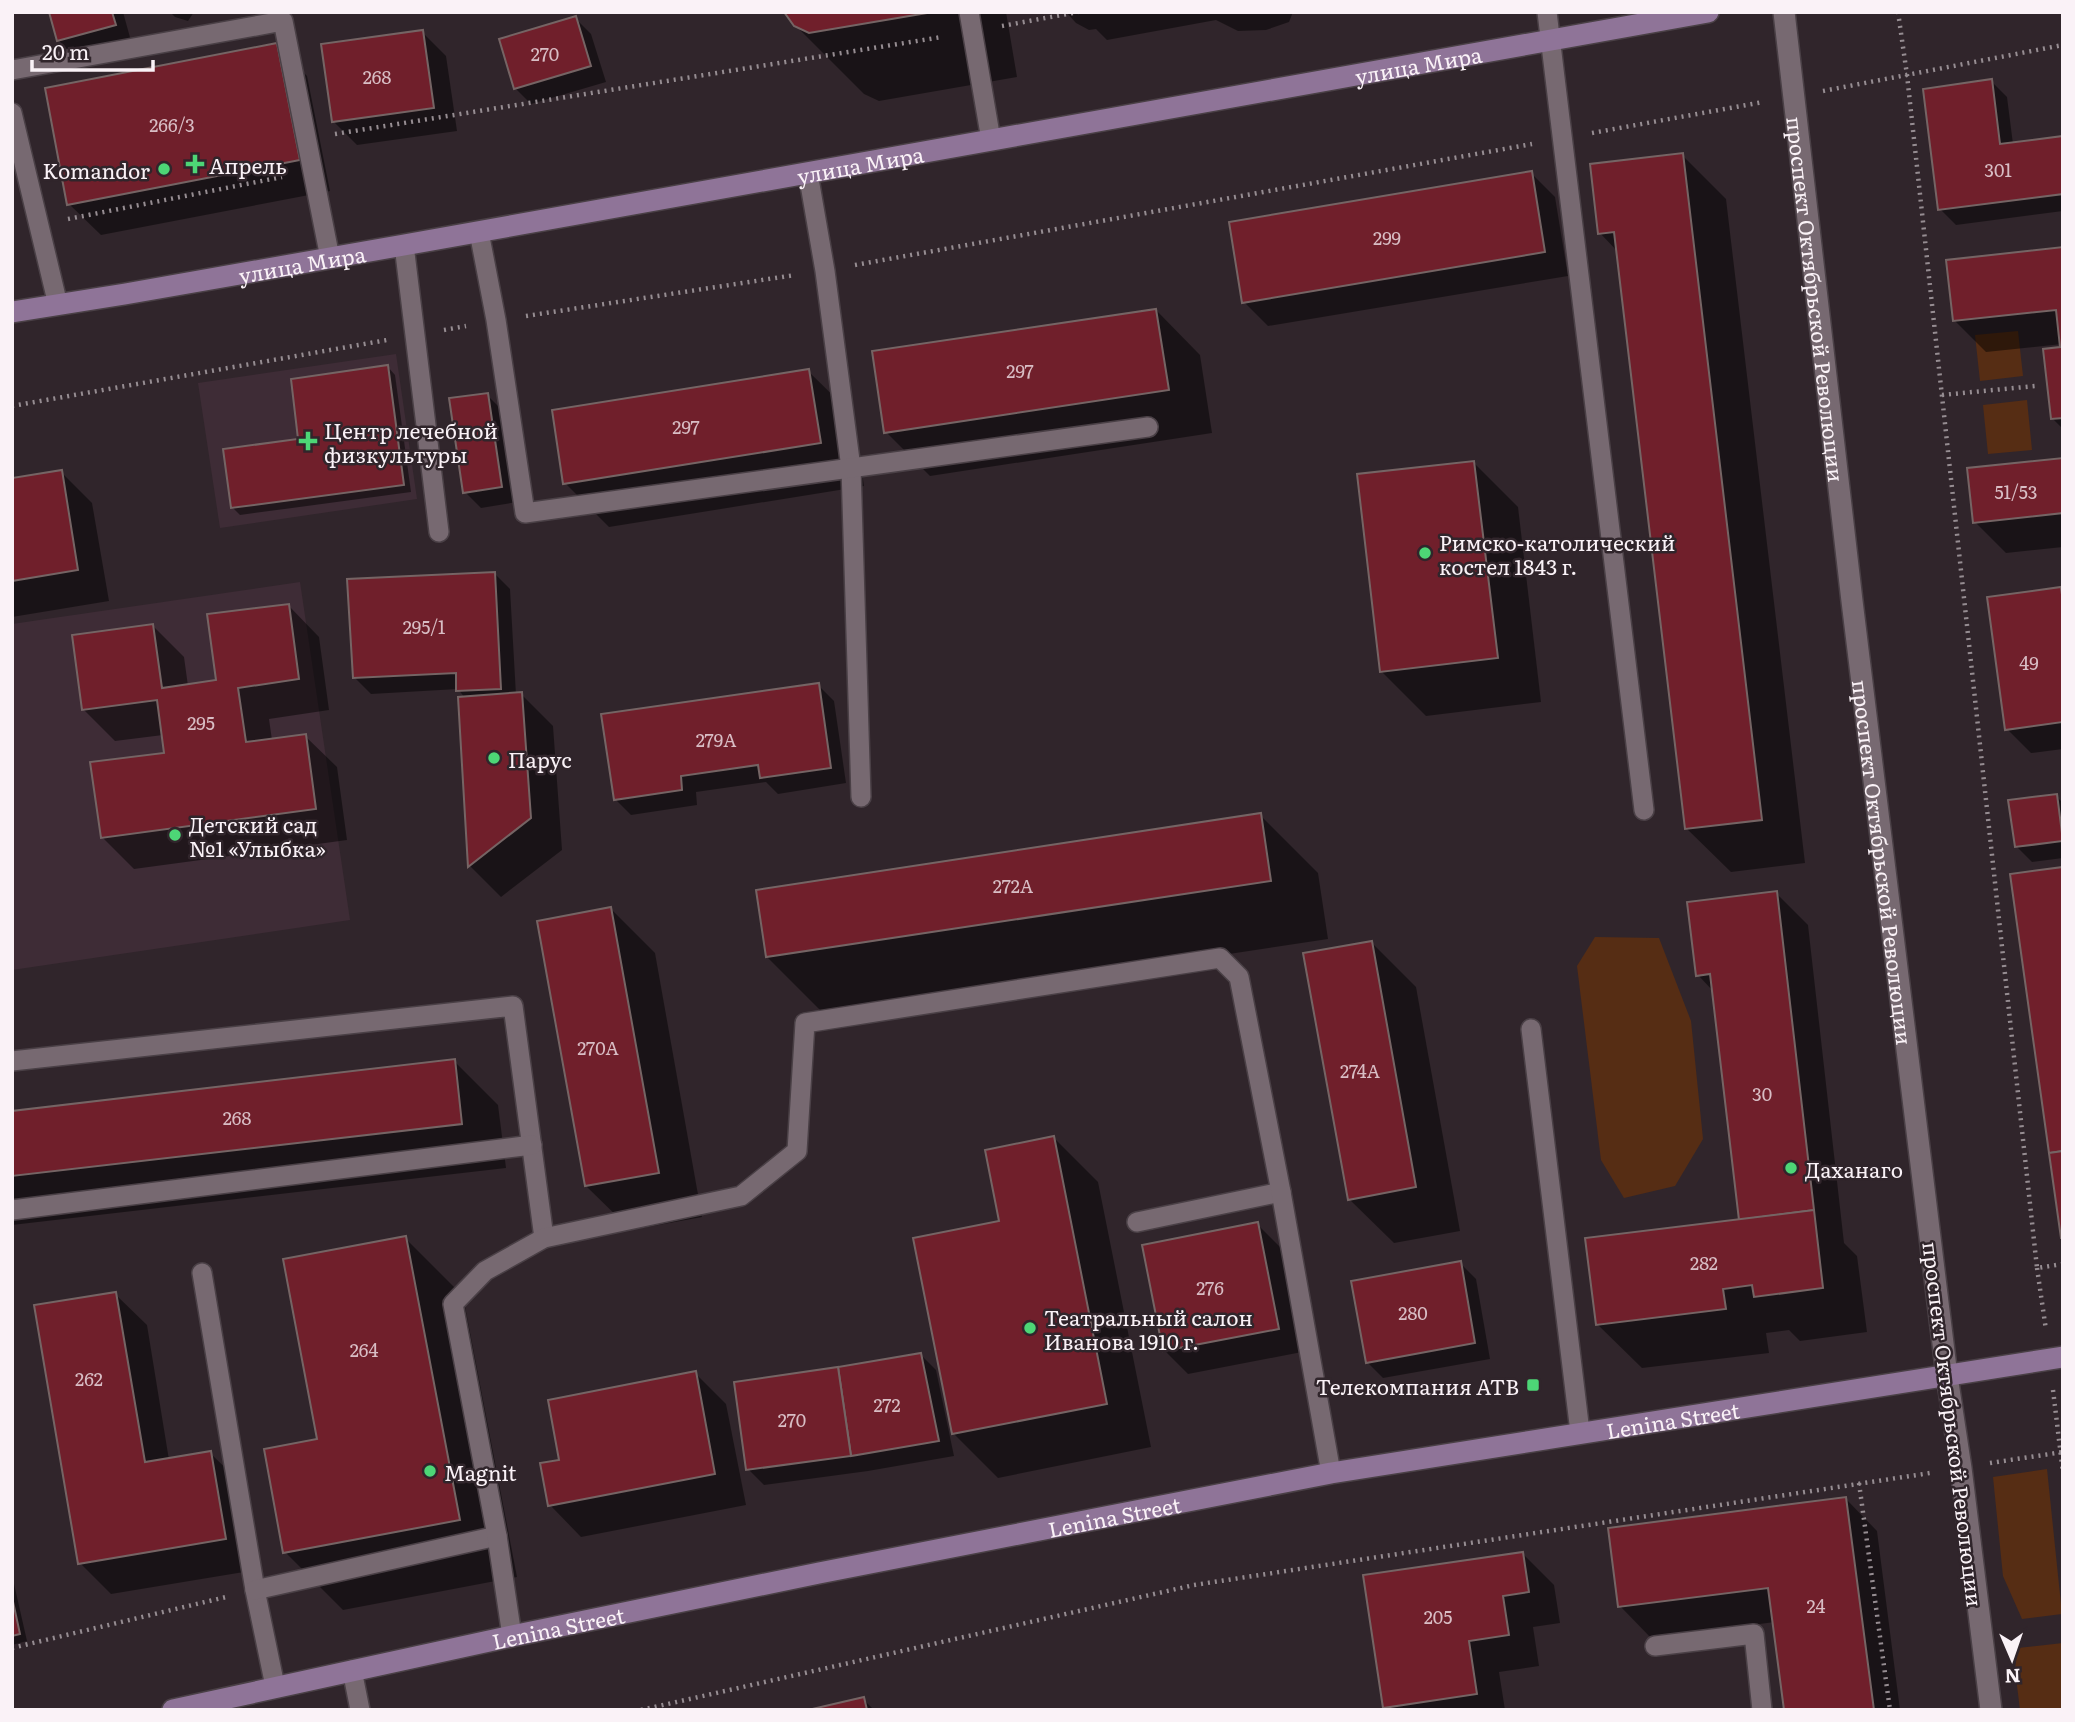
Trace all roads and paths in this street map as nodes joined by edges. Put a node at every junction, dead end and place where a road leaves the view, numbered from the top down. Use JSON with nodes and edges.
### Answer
{"nodes":[{"id":1,"x":969,"y":12,"type":"edge"},
{"id":2,"x":1078,"y":12,"type":"edge"},
{"id":3,"x":1547,"y":12,"type":"edge"},
{"id":4,"x":1709,"y":12,"type":"edge"},
{"id":5,"x":1784,"y":12,"type":"edge"},
{"id":6,"x":1898,"y":12,"type":"edge"},
{"id":7,"x":972,"y":32,"type":"junction"},
{"id":8,"x":1549,"y":41,"type":"junction"},
{"id":9,"x":2063,"y":45,"type":"edge"},
{"id":10,"x":12,"y":70,"type":"edge"},
{"id":11,"x":1907,"y":75,"type":"junction"},
{"id":12,"x":1795,"y":96,"type":"junction"},
{"id":13,"x":12,"y":113,"type":"edge"},
{"id":14,"x":1563,"y":138,"type":"junction"},
{"id":15,"x":991,"y":141,"type":"junction"},
{"id":16,"x":312,"y":171,"type":"junction"},
{"id":17,"x":808,"y":173,"type":"junction"},
{"id":18,"x":36,"y":211,"type":"junction"},
{"id":19,"x":478,"y":232,"type":"junction"},
{"id":20,"x":404,"y":245,"type":"junction"},
{"id":21,"x":330,"y":258,"type":"junction"},
{"id":22,"x":825,"y":271,"type":"junction"},
{"id":23,"x":58,"y":305,"type":"junction"},
{"id":24,"x":12,"y":312,"type":"edge"},
{"id":25,"x":2035,"y":386,"type":"dead end"},
{"id":26,"x":1942,"y":396,"type":"junction"},
{"id":27,"x":1148,"y":427,"type":"dead end"},
{"id":28,"x":851,"y":468,"type":"junction"},
{"id":29,"x":439,"y":532,"type":"dead end"},
{"id":30,"x":861,"y":797,"type":"dead end"},
{"id":31,"x":1644,"y":810,"type":"dead end"},
{"id":32,"x":1531,"y":1029,"type":"dead end"},
{"id":33,"x":12,"y":1061,"type":"edge"},
{"id":34,"x":532,"y":1145,"type":"junction"},
{"id":35,"x":1281,"y":1192,"type":"junction"},
{"id":36,"x":12,"y":1210,"type":"edge"},
{"id":37,"x":1136,"y":1222,"type":"dead end"},
{"id":38,"x":544,"y":1238,"type":"junction"},
{"id":39,"x":2063,"y":1264,"type":"edge"},
{"id":40,"x":201,"y":1273,"type":"dead end"},
{"id":41,"x":2063,"y":1357,"type":"edge"},
{"id":42,"x":1947,"y":1376,"type":"junction"},
{"id":43,"x":1580,"y":1432,"type":"junction"},
{"id":44,"x":2063,"y":1452,"type":"edge"},
{"id":45,"x":1961,"y":1468,"type":"junction"},
{"id":46,"x":1331,"y":1473,"type":"junction"},
{"id":47,"x":1859,"y":1483,"type":"junction"},
{"id":48,"x":497,"y":1536,"type":"junction"},
{"id":49,"x":255,"y":1590,"type":"junction"},
{"id":50,"x":512,"y":1636,"type":"junction"},
{"id":51,"x":1655,"y":1646,"type":"dead end"},
{"id":52,"x":12,"y":1648,"type":"edge"},
{"id":53,"x":352,"y":1670,"type":"junction"},
{"id":54,"x":275,"y":1686,"type":"junction"},
{"id":55,"x":173,"y":1710,"type":"edge"},
{"id":56,"x":360,"y":1710,"type":"edge"},
{"id":57,"x":640,"y":1710,"type":"edge"},
{"id":58,"x":1762,"y":1710,"type":"edge"},
{"id":59,"x":1889,"y":1710,"type":"edge"},
{"id":60,"x":1991,"y":1710,"type":"edge"}],
"edges":[{"from":1,"to":7,"type":"lane"},
{"from":2,"to":7,"type":"path"},
{"from":3,"to":8,"type":"lane"},
{"from":4,"to":8,"type":"main road","name":"улица Мира"},
{"from":5,"to":12,"type":"street","name":"проспект Октябрьской Революции"},
{"from":6,"to":11,"type":"path"},
{"from":7,"to":15,"type":"lane"},
{"from":7,"to":16,"type":"path"},
{"from":8,"to":14,"type":"lane"},
{"from":8,"to":15,"type":"main road","name":"улица Мира"},
{"from":9,"to":11,"type":"path"},
{"from":10,"to":16,"type":"lane"},
{"from":11,"to":12,"type":"path"},
{"from":11,"to":26,"type":"path"},
{"from":12,"to":14,"type":"path"},
{"from":12,"to":42,"type":"street","name":"проспект Октябрьской Революции"},
{"from":13,"to":18,"type":"lane"},
{"from":14,"to":22,"type":"path"},
{"from":14,"to":31,"type":"lane"},
{"from":15,"to":17,"type":"main road","name":"улица Мира"},
{"from":16,"to":18,"type":"path"},
{"from":16,"to":21,"type":"lane"},
{"from":17,"to":19,"type":"main road","name":"улица Мира"},
{"from":17,"to":22,"type":"lane"},
{"from":18,"to":23,"type":"lane"},
{"from":19,"to":20,"type":"main road","name":"улица Мира"},
{"from":19,"to":28,"type":"lane"},
{"from":20,"to":21,"type":"main road","name":"улица Мира"},
{"from":20,"to":29,"type":"lane"},
{"from":21,"to":23,"type":"main road","name":"улица Мира"},
{"from":22,"to":28,"type":"lane"},
{"from":23,"to":24,"type":"main road","name":"улица Мира"},
{"from":25,"to":26,"type":"path"},
{"from":26,"to":39,"type":"path"},
{"from":27,"to":28,"type":"lane"},
{"from":28,"to":30,"type":"lane"},
{"from":32,"to":43,"type":"lane"},
{"from":33,"to":34,"type":"lane"},
{"from":34,"to":36,"type":"lane"},
{"from":34,"to":38,"type":"lane"},
{"from":35,"to":37,"type":"lane"},
{"from":35,"to":38,"type":"lane"},
{"from":35,"to":46,"type":"lane"},
{"from":38,"to":48,"type":"lane"},
{"from":40,"to":49,"type":"lane"},
{"from":41,"to":42,"type":"main road","name":"Lenina Street"},
{"from":42,"to":43,"type":"main road","name":"Lenina Street"},
{"from":42,"to":45,"type":"street","name":"проспект Октябрьской Революции"},
{"from":43,"to":46,"type":"main road","name":"Lenina Street"},
{"from":44,"to":45,"type":"path"},
{"from":45,"to":47,"type":"path"},
{"from":45,"to":60,"type":"street","name":"проспект Октябрьской Революции"},
{"from":46,"to":50,"type":"main road","name":"Lenina Street"},
{"from":47,"to":57,"type":"path"},
{"from":47,"to":59,"type":"path"},
{"from":48,"to":49,"type":"lane"},
{"from":48,"to":50,"type":"lane"},
{"from":49,"to":52,"type":"path"},
{"from":49,"to":54,"type":"lane"},
{"from":50,"to":53,"type":"main road","name":"Lenina Street"},
{"from":51,"to":58,"type":"lane"},
{"from":53,"to":54,"type":"main road","name":"Lenina Street"},
{"from":53,"to":56,"type":"lane"},
{"from":54,"to":55,"type":"main road","name":"Lenina Street"}]}
